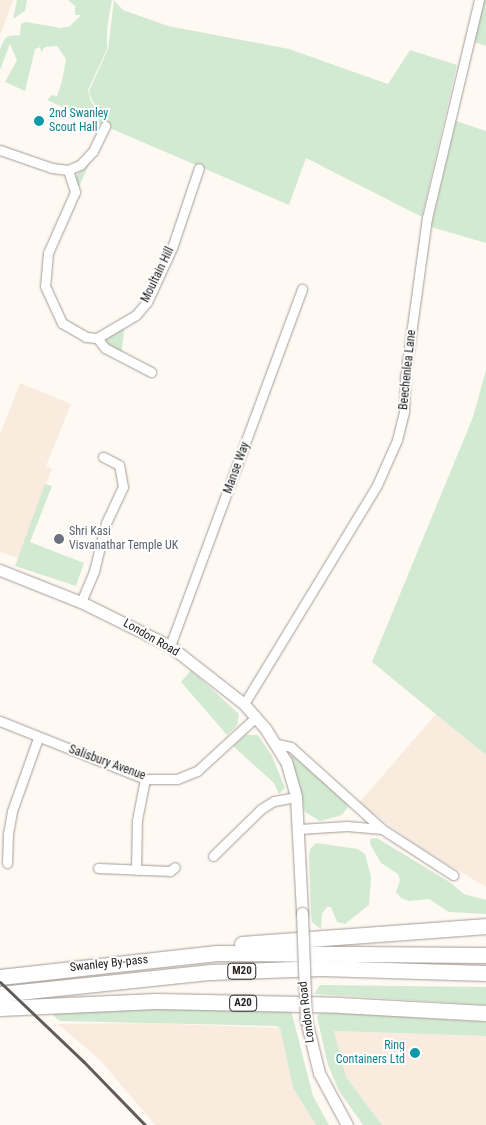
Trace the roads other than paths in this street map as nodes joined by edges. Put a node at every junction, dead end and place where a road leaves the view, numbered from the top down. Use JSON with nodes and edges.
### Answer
{"nodes":[{"id":1,"x":478,"y":0,"type":"edge"},
{"id":2,"x":106,"y":126,"type":"dead end"},
{"id":3,"x":0,"y":150,"type":"edge"},
{"id":4,"x":199,"y":168,"type":"dead end"},
{"id":5,"x":68,"y":170,"type":"junction"},
{"id":6,"x":302,"y":289,"type":"dead end"},
{"id":7,"x":97,"y":338,"type":"junction"},
{"id":8,"x":151,"y":372,"type":"dead end"},
{"id":9,"x":103,"y":457,"type":"dead end"},
{"id":10,"x":0,"y":570,"type":"edge"},
{"id":11,"x":81,"y":602,"type":"junction"},
{"id":12,"x":170,"y":646,"type":"junction"},
{"id":13,"x":244,"y":704,"type":"junction"},
{"id":14,"x":256,"y":717,"type":"junction"},
{"id":15,"x":0,"y":721,"type":"edge"},
{"id":16,"x":38,"y":738,"type":"junction"},
{"id":17,"x":276,"y":744,"type":"junction"},
{"id":18,"x":145,"y":779,"type":"junction"},
{"id":19,"x":296,"y":796,"type":"junction"},
{"id":20,"x":299,"y":829,"type":"junction"},
{"id":21,"x":382,"y":829,"type":"junction"},
{"id":22,"x":213,"y":856,"type":"dead end"},
{"id":23,"x":8,"y":862,"type":"dead end"},
{"id":24,"x":175,"y":867,"type":"dead end"},
{"id":25,"x":98,"y":868,"type":"dead end"},
{"id":26,"x":136,"y":870,"type":"junction"},
{"id":27,"x":453,"y":875,"type":"dead end"},
{"id":28,"x":486,"y":926,"type":"edge"},
{"id":29,"x":217,"y":953,"type":"junction"},
{"id":30,"x":486,"y":955,"type":"edge"},
{"id":31,"x":486,"y":973,"type":"edge"},
{"id":32,"x":0,"y":977,"type":"edge"},
{"id":33,"x":0,"y":994,"type":"edge"},
{"id":34,"x":0,"y":1008,"type":"edge"},
{"id":35,"x":486,"y":1013,"type":"edge"},
{"id":36,"x":348,"y":1125,"type":"edge"}],
"edges":[{"from":1,"to":13,"type":"street","name":"Beechenlea Lane"},
{"from":2,"to":5,"type":"street"},
{"from":3,"to":5,"type":"street"},
{"from":4,"to":7,"type":"street","name":"Moultain Hill"},
{"from":5,"to":7,"type":"street"},
{"from":6,"to":12,"type":"street","name":"Manse Way"},
{"from":7,"to":8,"type":"street"},
{"from":9,"to":11,"type":"street"},
{"from":10,"to":11,"type":"main road","name":"London Road"},
{"from":11,"to":12,"type":"main road","name":"London Road"},
{"from":12,"to":13,"type":"main road","name":"London Road"},
{"from":13,"to":14,"type":"main road","name":"London Road"},
{"from":14,"to":17,"type":"main road","name":"London Road"},
{"from":14,"to":18,"type":"street","name":"Salisbury Avenue"},
{"from":15,"to":16,"type":"street","name":"Salisbury Avenue"},
{"from":16,"to":18,"type":"street","name":"Salisbury Avenue"},
{"from":16,"to":23,"type":"street"},
{"from":17,"to":19,"type":"main road","name":"London Road"},
{"from":17,"to":21,"type":"street"},
{"from":18,"to":26,"type":"street"},
{"from":19,"to":20,"type":"main road","name":"London Road"},
{"from":19,"to":22,"type":"street"},
{"from":20,"to":21,"type":"street"},
{"from":20,"to":36,"type":"main road","name":"London Road","bridge":true},
{"from":21,"to":27,"type":"street"},
{"from":24,"to":26,"type":"street"},
{"from":25,"to":26,"type":"street"},
{"from":28,"to":29,"type":"highway"},
{"from":29,"to":30,"type":"highway","number":"M20"},
{"from":29,"to":32,"type":"highway","name":"Swanley By-pass"},
{"from":31,"to":33,"type":"highway","number":"M20"},
{"from":34,"to":35,"type":"highway","number":"A20"}]}
